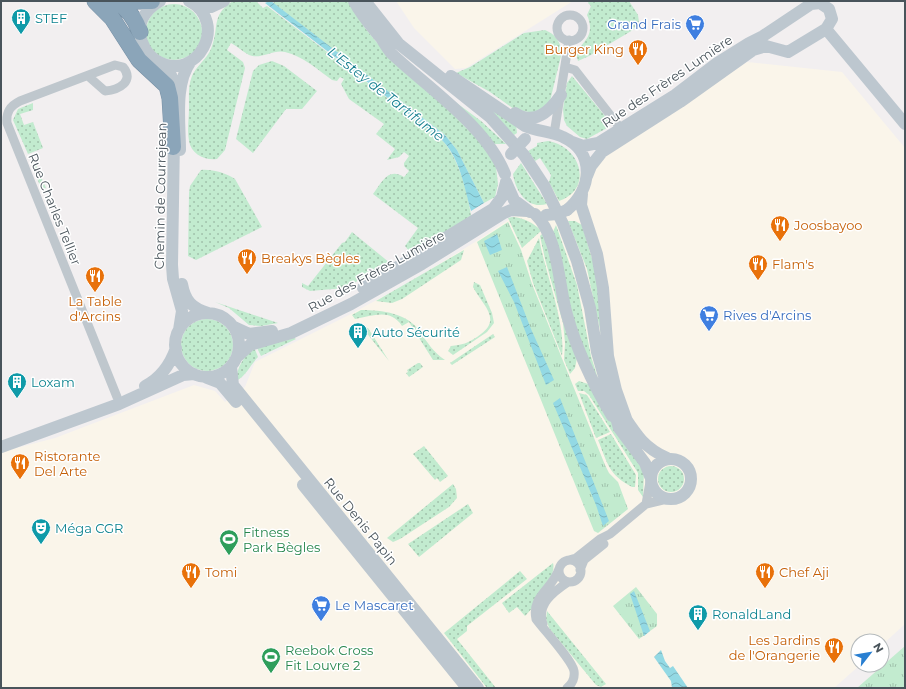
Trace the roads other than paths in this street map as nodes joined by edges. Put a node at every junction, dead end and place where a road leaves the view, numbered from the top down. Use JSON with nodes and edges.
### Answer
{"nodes":[{"id":1,"x":95,"y":1,"type":"edge"},
{"id":2,"x":115,"y":1,"type":"edge"},
{"id":3,"x":137,"y":1,"type":"edge"},
{"id":4,"x":152,"y":1,"type":"edge"},
{"id":5,"x":160,"y":1,"type":"edge"},
{"id":6,"x":224,"y":1,"type":"edge"},
{"id":7,"x":354,"y":1,"type":"edge"},
{"id":8,"x":365,"y":1,"type":"edge"},
{"id":9,"x":827,"y":3,"type":"edge"},
{"id":10,"x":193,"y":4,"type":"edge"},
{"id":11,"x":775,"y":28,"type":"junction"},
{"id":12,"x":826,"y":29,"type":"junction"},
{"id":13,"x":140,"y":32,"type":"junction"},
{"id":14,"x":384,"y":34,"type":"junction"},
{"id":15,"x":569,"y":40,"type":"dead end"},
{"id":16,"x":778,"y":48,"type":"junction"},
{"id":17,"x":191,"y":61,"type":"junction"},
{"id":18,"x":162,"y":64,"type":"junction"},
{"id":19,"x":565,"y":67,"type":"junction"},
{"id":20,"x":88,"y":76,"type":"dead end"},
{"id":21,"x":468,"y":87,"type":"junction"},
{"id":22,"x":561,"y":95,"type":"junction"},
{"id":23,"x":905,"y":124,"type":"edge"},
{"id":24,"x":621,"y":128,"type":"junction"},
{"id":25,"x":549,"y":134,"type":"junction"},
{"id":26,"x":572,"y":142,"type":"junction"},
{"id":27,"x":173,"y":148,"type":"junction"},
{"id":28,"x":587,"y":176,"type":"junction"},
{"id":29,"x":506,"y":178,"type":"junction"},
{"id":30,"x":582,"y":194,"type":"junction"},
{"id":31,"x":536,"y":213,"type":"junction"},
{"id":32,"x":208,"y":313,"type":"junction"},
{"id":33,"x":234,"y":327,"type":"junction"},
{"id":34,"x":179,"y":330,"type":"junction"},
{"id":35,"x":176,"y":348,"type":"junction"},
{"id":36,"x":238,"y":356,"type":"junction"},
{"id":37,"x":231,"y":367,"type":"junction"},
{"id":38,"x":194,"y":374,"type":"junction"},
{"id":39,"x":207,"y":378,"type":"junction"},
{"id":40,"x":117,"y":397,"type":"junction"},
{"id":41,"x":623,"y":424,"type":"junction"},
{"id":42,"x":1,"y":438,"type":"edge"},
{"id":43,"x":1,"y":447,"type":"edge"},
{"id":44,"x":667,"y":458,"type":"junction"},
{"id":45,"x":650,"y":479,"type":"junction"},
{"id":46,"x":667,"y":499,"type":"junction"},
{"id":47,"x":646,"y":504,"type":"junction"},
{"id":48,"x":610,"y":534,"type":"junction"},
{"id":49,"x":569,"y":560,"type":"junction"},
{"id":50,"x":559,"y":569,"type":"junction"},
{"id":51,"x":580,"y":570,"type":"junction"},
{"id":52,"x":568,"y":582,"type":"junction"},
{"id":53,"x":546,"y":633,"type":"junction"},
{"id":54,"x":467,"y":688,"type":"edge"},
{"id":55,"x":478,"y":688,"type":"edge"},
{"id":56,"x":567,"y":688,"type":"edge"}],
"edges":[{"from":1,"to":27,"type":"highway"},
{"from":2,"to":13,"type":"highway"},
{"from":3,"to":4,"type":"highway"},
{"from":5,"to":13,"type":"main road"},
{"from":6,"to":10,"type":"main road"},
{"from":7,"to":14,"type":"main road"},
{"from":8,"to":14,"type":"main road"},
{"from":9,"to":11,"type":"main road","name":"Rue des Frères Lumière"},
{"from":9,"to":12,"type":"main road","name":"Rue des Frères Lumière"},
{"from":10,"to":17,"type":"main road"},
{"from":11,"to":16,"type":"main road"},
{"from":11,"to":24,"type":"main road","name":"Rue des Frères Lumière"},
{"from":12,"to":16,"type":"main road","name":"Rue des Frères Lumière"},
{"from":12,"to":23,"type":"main road"},
{"from":13,"to":18,"type":"main road","name":"Chemin de Courrejean"},
{"from":14,"to":21,"type":"main road"},
{"from":14,"to":29,"type":"main road"},
{"from":14,"to":41,"type":"main road"},
{"from":15,"to":19,"type":"street"},
{"from":16,"to":28,"type":"main road","name":"Rue des Frères Lumière"},
{"from":17,"to":18,"type":"main road"},
{"from":17,"to":32,"type":"main road","name":"Chemin de Courrejean"},
{"from":18,"to":27,"type":"main road","name":"Chemin de Courrejean"},
{"from":19,"to":22,"type":"street"},
{"from":19,"to":24,"type":"street"},
{"from":20,"to":40,"type":"street","name":"Rue Charles Tellier"},
{"from":21,"to":22,"type":"main road"},
{"from":21,"to":25,"type":"main road"},
{"from":22,"to":25,"type":"street"},
{"from":24,"to":26,"type":"main road","name":"Rue des Frères Lumière"},
{"from":25,"to":26,"type":"main road"},
{"from":25,"to":29,"type":"main road","bridge":true},
{"from":26,"to":28,"type":"main road"},
{"from":27,"to":34,"type":"main road","name":"Chemin de Courrejean"},
{"from":28,"to":30,"type":"main road"},
{"from":29,"to":31,"type":"main road"},
{"from":29,"to":33,"type":"main road","name":"Rue des Frères Lumière"},
{"from":30,"to":31,"type":"main road","bridge":true},
{"from":30,"to":41,"type":"main road"},
{"from":31,"to":36,"type":"main road","name":"Rue des Frères Lumière"},
{"from":31,"to":41,"type":"main road"},
{"from":32,"to":33,"type":"main road"},
{"from":32,"to":34,"type":"main road"},
{"from":33,"to":36,"type":"main road"},
{"from":34,"to":35,"type":"main road"},
{"from":35,"to":38,"type":"main road"},
{"from":35,"to":40,"type":"main road"},
{"from":36,"to":37,"type":"main road"},
{"from":37,"to":39,"type":"main road"},
{"from":37,"to":55,"type":"main road","name":"Rue Denis Papin"},
{"from":38,"to":39,"type":"main road"},
{"from":38,"to":43,"type":"main road"},
{"from":39,"to":54,"type":"main road","name":"Rue Denis Papin"},
{"from":40,"to":42,"type":"main road"},
{"from":41,"to":44,"type":"main road"},
{"from":41,"to":45,"type":"main road"},
{"from":44,"to":45,"type":"main road"},
{"from":44,"to":46,"type":"main road"},
{"from":45,"to":46,"type":"main road"},
{"from":45,"to":47,"type":"street"},
{"from":46,"to":47,"type":"street"},
{"from":47,"to":48,"type":"street"},
{"from":48,"to":49,"type":"street"},
{"from":48,"to":51,"type":"street"},
{"from":49,"to":50,"type":"street"},
{"from":49,"to":51,"type":"street"},
{"from":50,"to":52,"type":"street"},
{"from":50,"to":53,"type":"street"},
{"from":51,"to":52,"type":"street"},
{"from":52,"to":53,"type":"street"},
{"from":53,"to":56,"type":"street"}]}
